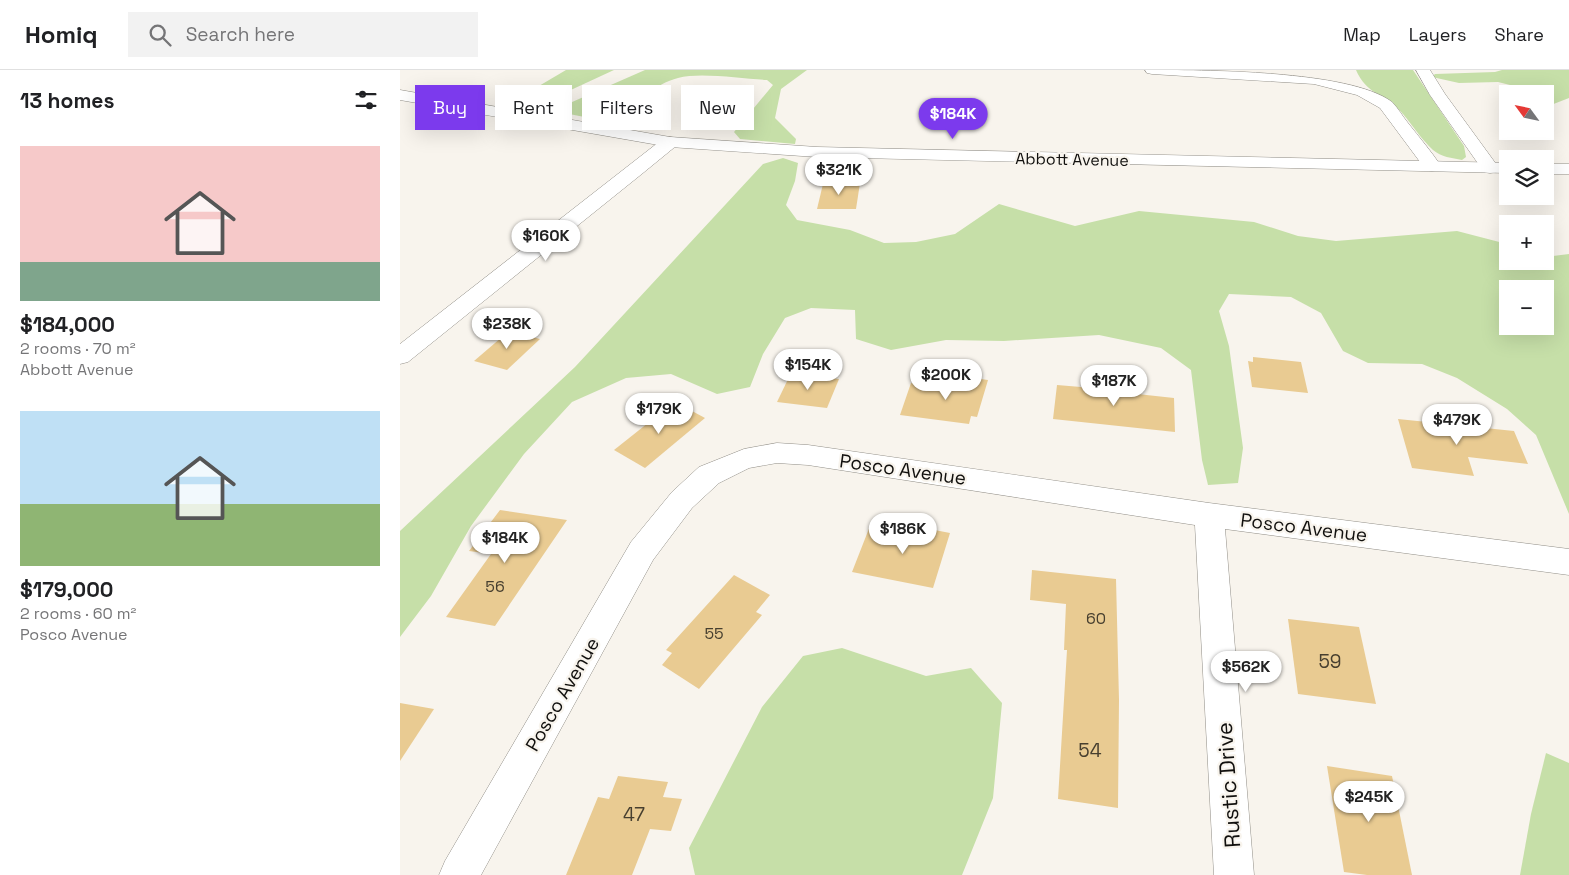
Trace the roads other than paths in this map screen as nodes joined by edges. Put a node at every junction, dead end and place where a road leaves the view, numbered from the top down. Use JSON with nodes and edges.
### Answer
{"nodes":[{"id":1,"x":1152,"y":70,"type":"edge"},
{"id":2,"x":1423,"y":70,"type":"edge"},
{"id":3,"x":400,"y":95,"type":"edge"},
{"id":4,"x":670,"y":142,"type":"junction"},
{"id":5,"x":1432,"y":166,"type":"junction"},
{"id":6,"x":1499,"y":168,"type":"edge"},
{"id":7,"x":1554,"y":169,"type":"edge"},
{"id":8,"x":1569,"y":169,"type":"edge"},
{"id":9,"x":400,"y":356,"type":"edge"},
{"id":10,"x":1209,"y":515,"type":"junction"},
{"id":11,"x":1569,"y":562,"type":"edge"},
{"id":12,"x":459,"y":875,"type":"edge"},
{"id":13,"x":1234,"y":875,"type":"edge"}],
"edges":[{"from":1,"to":5,"type":"street"},
{"from":2,"to":6,"type":"street"},
{"from":3,"to":4,"type":"street","name":"Abbott Avenue"},
{"from":4,"to":5,"type":"street","name":"Abbott Avenue"},
{"from":4,"to":9,"type":"street"},
{"from":5,"to":6,"type":"street","name":"Abbott Avenue"},
{"from":7,"to":8,"type":"street"},
{"from":10,"to":11,"type":"street","name":"Posco Avenue"},
{"from":10,"to":12,"type":"street","name":"Posco Avenue"},
{"from":10,"to":13,"type":"street","name":"Rustic Drive"}]}
